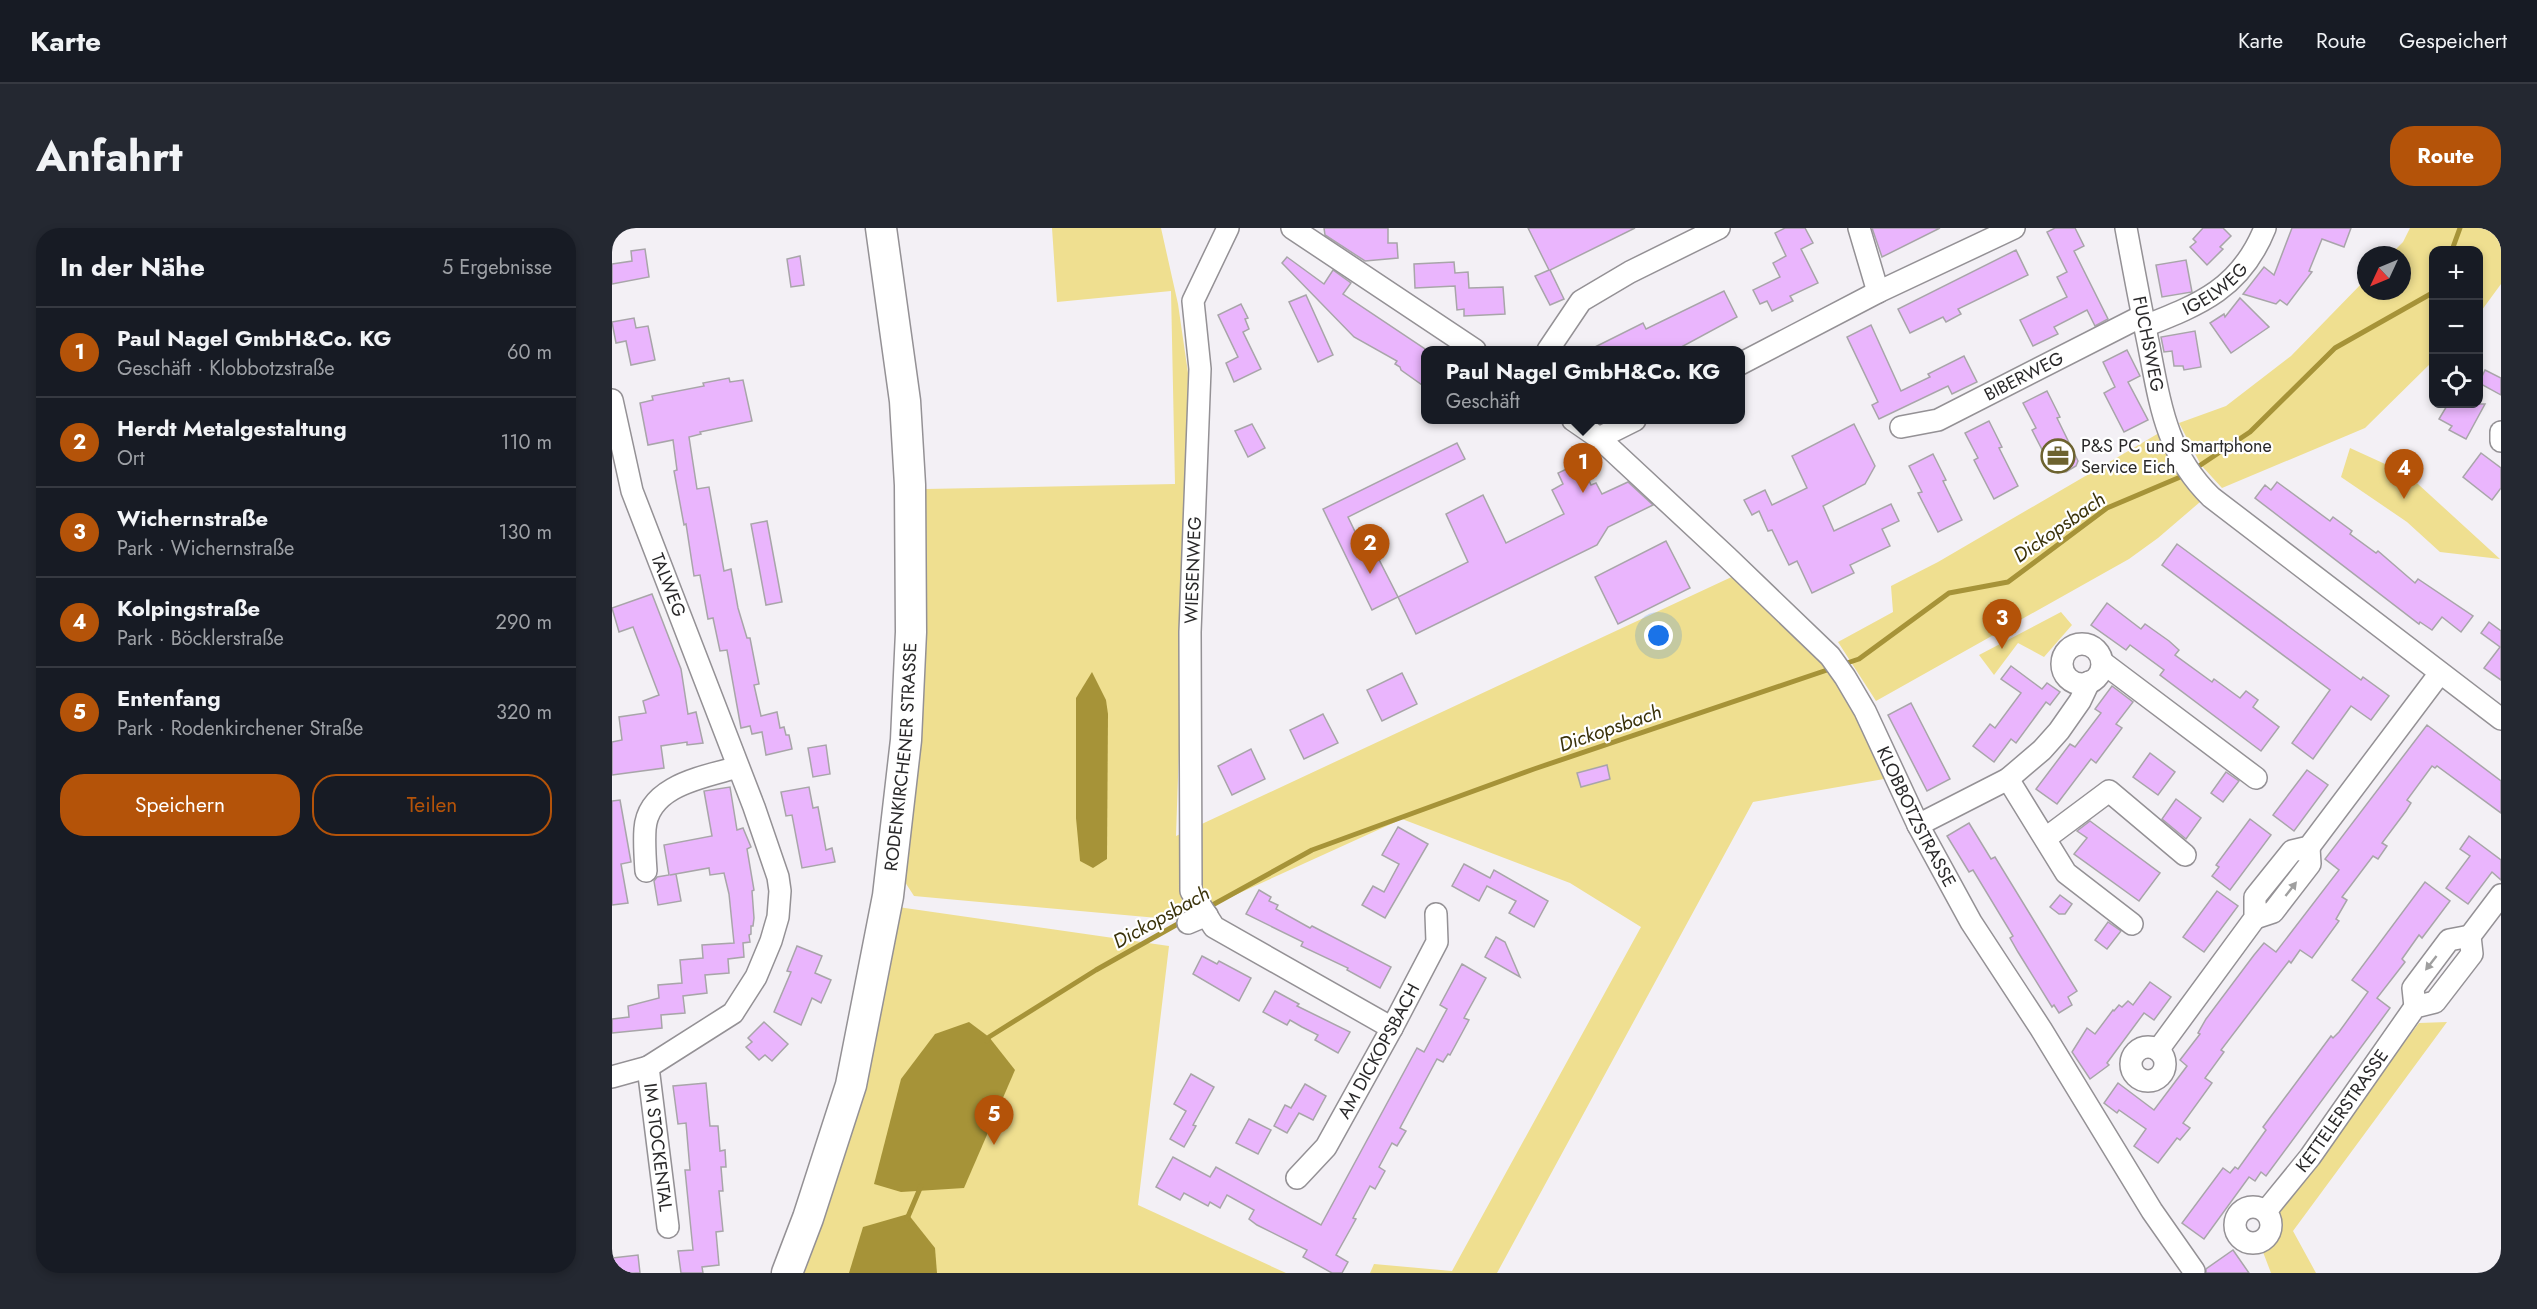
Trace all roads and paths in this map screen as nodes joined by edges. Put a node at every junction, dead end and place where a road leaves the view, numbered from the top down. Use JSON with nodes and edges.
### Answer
{"nodes":[{"id":1,"x":881,"y":228,"type":"edge"},
{"id":2,"x":1228,"y":228,"type":"edge"},
{"id":3,"x":1292,"y":228,"type":"edge"},
{"id":4,"x":1719,"y":228,"type":"edge"},
{"id":5,"x":1859,"y":228,"type":"edge"},
{"id":6,"x":2014,"y":228,"type":"edge"},
{"id":7,"x":2126,"y":228,"type":"edge"},
{"id":8,"x":2265,"y":228,"type":"edge"},
{"id":9,"x":1878,"y":292,"type":"junction"},
{"id":10,"x":2143,"y":321,"type":"junction"},
{"id":11,"x":1468,"y":346,"type":"edge"},
{"id":12,"x":1551,"y":346,"type":"edge"},
{"id":13,"x":1745,"y":361,"type":"edge"},
{"id":14,"x":612,"y":400,"type":"edge"},
{"id":15,"x":1579,"y":424,"type":"edge"},
{"id":16,"x":1627,"y":424,"type":"edge"},
{"id":17,"x":1901,"y":427,"type":"dead end"},
{"id":18,"x":2501,"y":432,"type":"edge"},
{"id":19,"x":1599,"y":438,"type":"junction"},
{"id":20,"x":2501,"y":441,"type":"edge"},
{"id":21,"x":2102,"y":662,"type":"junction"},
{"id":22,"x":2440,"y":673,"type":"junction"},
{"id":23,"x":2089,"y":682,"type":"junction"},
{"id":24,"x":2501,"y":719,"type":"edge"},
{"id":25,"x":738,"y":767,"type":"junction"},
{"id":26,"x":2256,"y":778,"type":"dead end"},
{"id":27,"x":2008,"y":779,"type":"junction"},
{"id":28,"x":1918,"y":825,"type":"junction"},
{"id":29,"x":2046,"y":838,"type":"junction"},
{"id":30,"x":2185,"y":855,"type":"dead end"},
{"id":31,"x":646,"y":871,"type":"dead end"},
{"id":32,"x":778,"y":877,"type":"joint"},
{"id":33,"x":2501,"y":895,"type":"edge"},
{"id":34,"x":1436,"y":914,"type":"dead end"},
{"id":35,"x":2133,"y":924,"type":"dead end"},
{"id":36,"x":1392,"y":1028,"type":"junction"},
{"id":37,"x":2158,"y":1050,"type":"dead end"},
{"id":38,"x":648,"y":1067,"type":"junction"},
{"id":39,"x":612,"y":1077,"type":"edge"},
{"id":40,"x":1297,"y":1178,"type":"dead end"},
{"id":41,"x":2266,"y":1211,"type":"dead end"},
{"id":42,"x":668,"y":1227,"type":"dead end"},
{"id":43,"x":2194,"y":1271,"type":"dead end"},
{"id":44,"x":786,"y":1273,"type":"edge"}],
"edges":[{"from":1,"to":44,"type":"main road","name":"RODENKIRCHENER STRASSE"},
{"from":2,"to":36,"type":"street","name":"WIESENWEG"},
{"from":3,"to":11,"type":"street"},
{"from":4,"to":12,"type":"street"},
{"from":5,"to":9,"type":"street"},
{"from":6,"to":9,"type":"street"},
{"from":7,"to":10,"type":"street","name":"FUCHSWEG"},
{"from":8,"to":10,"type":"street","name":"IGELWEG"},
{"from":9,"to":13,"type":"street"},
{"from":10,"to":17,"type":"street","name":"BIBERWEG"},
{"from":10,"to":22,"type":"street","name":"FUCHSWEG"},
{"from":14,"to":25,"type":"street","name":"TALWEG"},
{"from":15,"to":19,"type":"street","name":"KLOBBOTZSTRASSE"},
{"from":16,"to":19,"type":"street"},
{"from":18,"to":20,"type":"street"},
{"from":19,"to":28,"type":"street","name":"KLOBBOTZSTRASSE"},
{"from":21,"to":23,"type":"street"},
{"from":21,"to":23,"type":"street"},
{"from":21,"to":26,"type":"street"},
{"from":22,"to":24,"type":"street","name":"FUCHSWEG"},
{"from":22,"to":37,"type":"street"},
{"from":23,"to":27,"type":"street"},
{"from":25,"to":31,"type":"street"},
{"from":25,"to":32,"type":"street","name":"TALWEG"},
{"from":27,"to":28,"type":"street"},
{"from":27,"to":29,"type":"street"},
{"from":28,"to":43,"type":"street","name":"KLOBBOTZSTRASSE"},
{"from":29,"to":30,"type":"street"},
{"from":29,"to":35,"type":"street"},
{"from":32,"to":38,"type":"street","name":"IM STOCKENTAL"},
{"from":33,"to":41,"type":"street","name":"KETTELERSTRASSE"},
{"from":34,"to":36,"type":"street","name":"AM DICKOPSBACH"},
{"from":36,"to":40,"type":"street","name":"AM DICKOPSBACH"},
{"from":38,"to":39,"type":"street","name":"IM STOCKENTAL"},
{"from":38,"to":42,"type":"street","name":"IM STOCKENTAL"}]}
